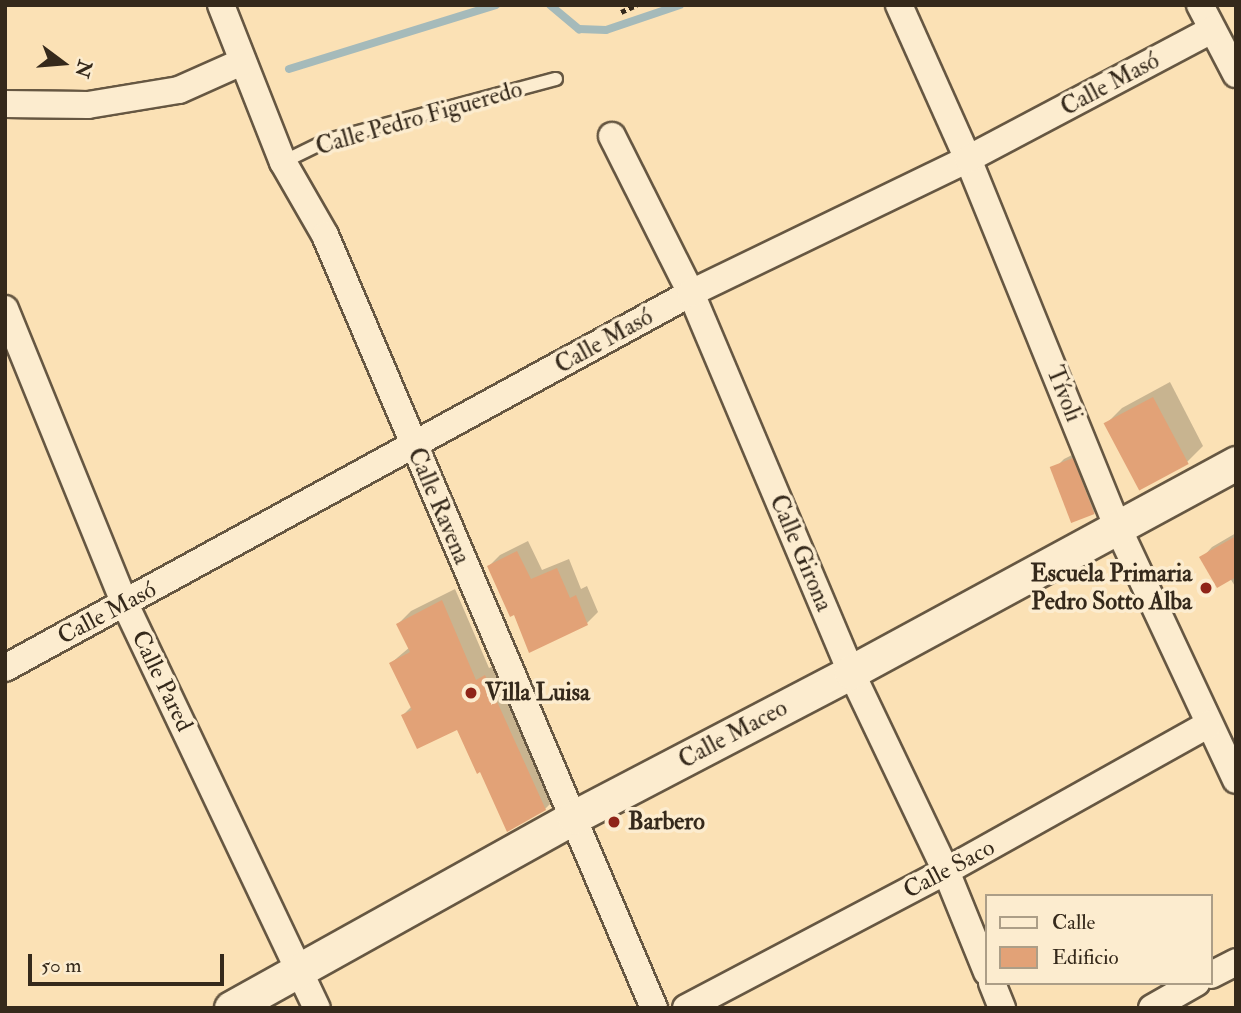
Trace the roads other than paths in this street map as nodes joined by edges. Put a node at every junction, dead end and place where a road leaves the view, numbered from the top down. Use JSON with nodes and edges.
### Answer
{"nodes":[{"id":1,"x":221,"y":5,"type":"edge"},
{"id":2,"x":899,"y":5,"type":"edge"},
{"id":3,"x":1200,"y":5,"type":"edge"},
{"id":4,"x":1212,"y":30,"type":"junction"},
{"id":5,"x":242,"y":62,"type":"junction"},
{"id":6,"x":1236,"y":74,"type":"edge"},
{"id":7,"x":556,"y":79,"type":"dead end"},
{"id":8,"x":5,"y":104,"type":"edge"},
{"id":9,"x":612,"y":136,"type":"dead end"},
{"id":10,"x":968,"y":159,"type":"junction"},
{"id":11,"x":283,"y":162,"type":"junction"},
{"id":12,"x":691,"y":293,"type":"junction"},
{"id":13,"x":5,"y":309,"type":"edge"},
{"id":14,"x":413,"y":446,"type":"junction"},
{"id":15,"x":1236,"y":463,"type":"edge"},
{"id":16,"x":1118,"y":528,"type":"junction"},
{"id":17,"x":125,"y":604,"type":"junction"},
{"id":18,"x":5,"y":668,"type":"edge"},
{"id":19,"x":851,"y":672,"type":"junction"},
{"id":20,"x":1209,"y":724,"type":"junction"},
{"id":21,"x":1236,"y":780,"type":"edge"},
{"id":22,"x":574,"y":817,"type":"junction"},
{"id":23,"x":946,"y":871,"type":"junction"},
{"id":24,"x":1236,"y":962,"type":"edge"},
{"id":25,"x":301,"y":970,"type":"junction"},
{"id":26,"x":986,"y":970,"type":"edge"},
{"id":27,"x":1213,"y":974,"type":"edge"},
{"id":28,"x":993,"y":985,"type":"edge"},
{"id":29,"x":1192,"y":985,"type":"edge"},
{"id":30,"x":231,"y":1008,"type":"edge"},
{"id":31,"x":317,"y":1008,"type":"edge"},
{"id":32,"x":654,"y":1008,"type":"edge"},
{"id":33,"x":686,"y":1008,"type":"edge"},
{"id":34,"x":1002,"y":1008,"type":"edge"},
{"id":35,"x":1152,"y":1008,"type":"edge"}],
"edges":[{"from":1,"to":5,"type":"street","name":"Calle Ravena"},
{"from":2,"to":10,"type":"street","name":"Tívoli"},
{"from":3,"to":4,"type":"street"},
{"from":4,"to":6,"type":"street"},
{"from":4,"to":10,"type":"street","name":"Calle Masó"},
{"from":5,"to":8,"type":"street"},
{"from":5,"to":11,"type":"street","name":"Calle Ravena"},
{"from":7,"to":11,"type":"lane","name":"Calle Pedro Figueredo"},
{"from":9,"to":12,"type":"street","name":"Calle Girona"},
{"from":10,"to":12,"type":"street","name":"Calle Masó"},
{"from":10,"to":16,"type":"street","name":"Tívoli"},
{"from":11,"to":14,"type":"street","name":"Calle Ravena"},
{"from":12,"to":14,"type":"street","name":"Calle Masó"},
{"from":12,"to":19,"type":"street","name":"Calle Girona"},
{"from":13,"to":17,"type":"street","name":"Calle Pared"},
{"from":14,"to":17,"type":"street","name":"Calle Masó"},
{"from":14,"to":22,"type":"street","name":"Calle Ravena"},
{"from":15,"to":16,"type":"street","name":"Calle Maceo"},
{"from":16,"to":19,"type":"street","name":"Calle Maceo"},
{"from":16,"to":20,"type":"street","name":"Tívoli"},
{"from":17,"to":18,"type":"street","name":"Calle Masó"},
{"from":17,"to":25,"type":"street","name":"Calle Pared"},
{"from":19,"to":22,"type":"street","name":"Calle Maceo"},
{"from":19,"to":23,"type":"street","name":"Calle Girona"},
{"from":20,"to":21,"type":"street","name":"Tívoli"},
{"from":20,"to":23,"type":"street","name":"Calle Saco"},
{"from":22,"to":25,"type":"street","name":"Calle Maceo"},
{"from":22,"to":32,"type":"street","name":"Calle Ravena"},
{"from":23,"to":26,"type":"street","name":"Calle Girona"},
{"from":23,"to":33,"type":"street","name":"Calle Saco"},
{"from":24,"to":27,"type":"street"},
{"from":25,"to":30,"type":"street","name":"Calle Maceo"},
{"from":25,"to":31,"type":"street","name":"Calle Pared"},
{"from":28,"to":34,"type":"street"},
{"from":29,"to":35,"type":"street"}]}
